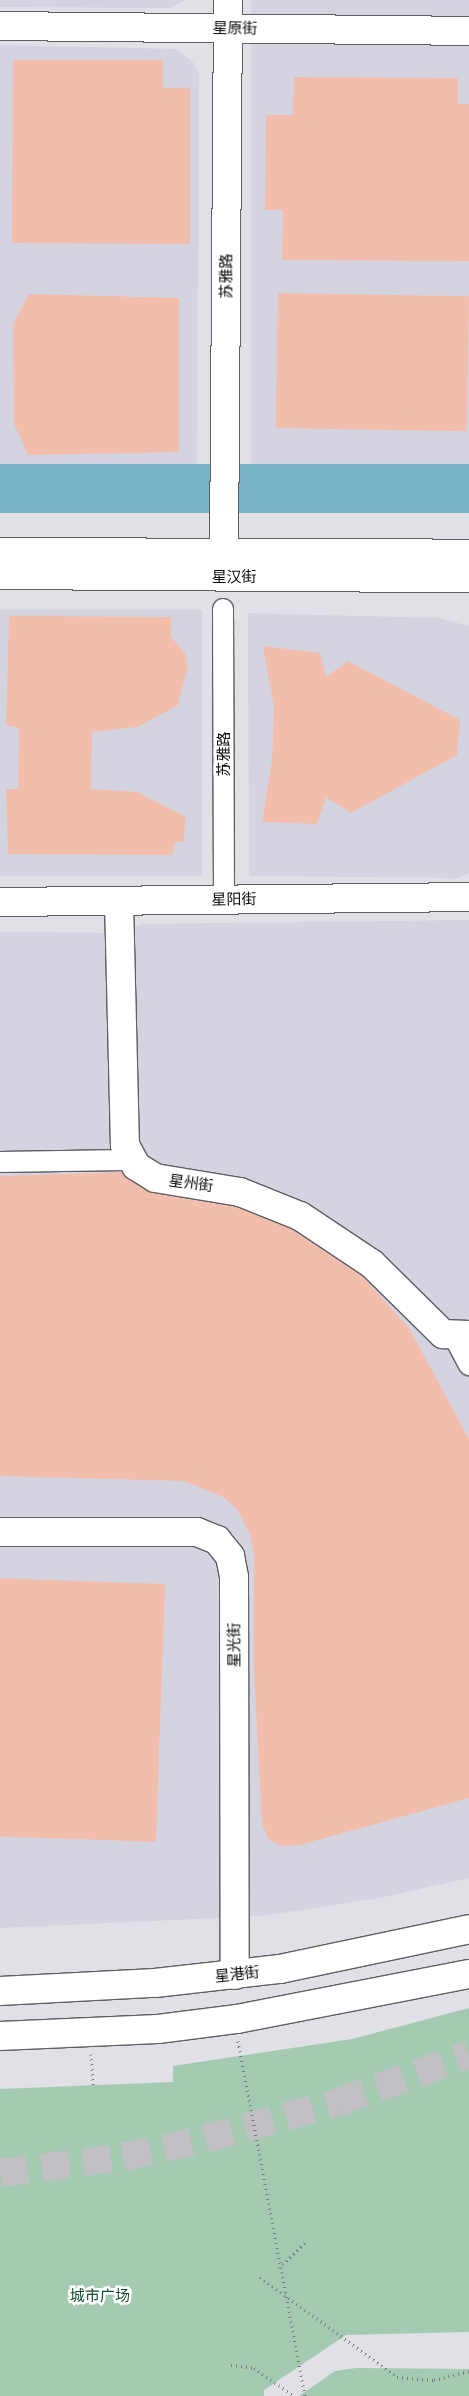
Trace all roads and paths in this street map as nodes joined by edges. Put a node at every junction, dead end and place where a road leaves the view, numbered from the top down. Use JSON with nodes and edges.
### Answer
{"nodes":[{"id":1,"x":228,"y":0,"type":"edge"},
{"id":2,"x":0,"y":26,"type":"edge"},
{"id":3,"x":228,"y":28,"type":"junction"},
{"id":4,"x":469,"y":31,"type":"edge"},
{"id":5,"x":0,"y":552,"type":"edge"},
{"id":6,"x":224,"y":552,"type":"junction"},
{"id":7,"x":469,"y":554,"type":"edge"},
{"id":8,"x":0,"y":574,"type":"edge"},
{"id":9,"x":469,"y":578,"type":"edge"},
{"id":10,"x":223,"y":609,"type":"dead end"},
{"id":11,"x":469,"y":897,"type":"edge"},
{"id":12,"x":224,"y":900,"type":"junction"},
{"id":13,"x":120,"y":901,"type":"junction"},
{"id":14,"x":0,"y":902,"type":"edge"},
{"id":15,"x":131,"y":1160,"type":"junction"},
{"id":16,"x":0,"y":1162,"type":"edge"},
{"id":17,"x":462,"y":1336,"type":"edge"},
{"id":18,"x":469,"y":1365,"type":"edge"},
{"id":19,"x":0,"y":1532,"type":"edge"},
{"id":20,"x":469,"y":1929,"type":"edge"},
{"id":21,"x":469,"y":1974,"type":"edge"},
{"id":22,"x":234,"y":1975,"type":"junction"},
{"id":23,"x":0,"y":1991,"type":"edge"},
{"id":24,"x":237,"y":2019,"type":"junction"},
{"id":25,"x":89,"y":2032,"type":"junction"},
{"id":26,"x":0,"y":2036,"type":"edge"},
{"id":27,"x":93,"y":2086,"type":"dead end"},
{"id":28,"x":307,"y":2240,"type":"dead end"},
{"id":29,"x":279,"y":2268,"type":"junction"},
{"id":30,"x":260,"y":2277,"type":"dead end"},
{"id":31,"x":284,"y":2294,"type":"junction"},
{"id":32,"x":231,"y":2365,"type":"dead end"},
{"id":33,"x":469,"y":2371,"type":"edge"},
{"id":34,"x":294,"y":2396,"type":"edge"},
{"id":35,"x":305,"y":2396,"type":"edge"}],
"edges":[{"from":1,"to":3,"type":"street","name":"苏雅路"},
{"from":2,"to":3,"type":"street","name":"星原街"},
{"from":3,"to":4,"type":"street","name":"星原街"},
{"from":3,"to":6,"type":"street","name":"苏雅路"},
{"from":5,"to":6,"type":"street","name":"星汉街"},
{"from":6,"to":7,"type":"street","name":"星汉街"},
{"from":8,"to":9,"type":"street","name":"星汉街"},
{"from":10,"to":12,"type":"street","name":"苏雅路"},
{"from":11,"to":12,"type":"street","name":"星阳街"},
{"from":12,"to":13,"type":"street","name":"星阳街"},
{"from":13,"to":14,"type":"street","name":"星阳街"},
{"from":13,"to":15,"type":"street"},
{"from":15,"to":16,"type":"street"},
{"from":15,"to":17,"type":"street","name":"星州街"},
{"from":17,"to":18,"type":"street"},
{"from":19,"to":22,"type":"street","name":"星光街"},
{"from":20,"to":22,"type":"street","name":"星港街"},
{"from":21,"to":24,"type":"street"},
{"from":22,"to":23,"type":"street","name":"星港街"},
{"from":24,"to":25,"type":"street"},
{"from":24,"to":29,"type":"path"},
{"from":25,"to":26,"type":"street"},
{"from":25,"to":27,"type":"path"},
{"from":28,"to":29,"type":"path"},
{"from":29,"to":31,"type":"path"},
{"from":30,"to":31,"type":"path"},
{"from":31,"to":33,"type":"path"},
{"from":31,"to":35,"type":"path"},
{"from":32,"to":34,"type":"path"}]}
